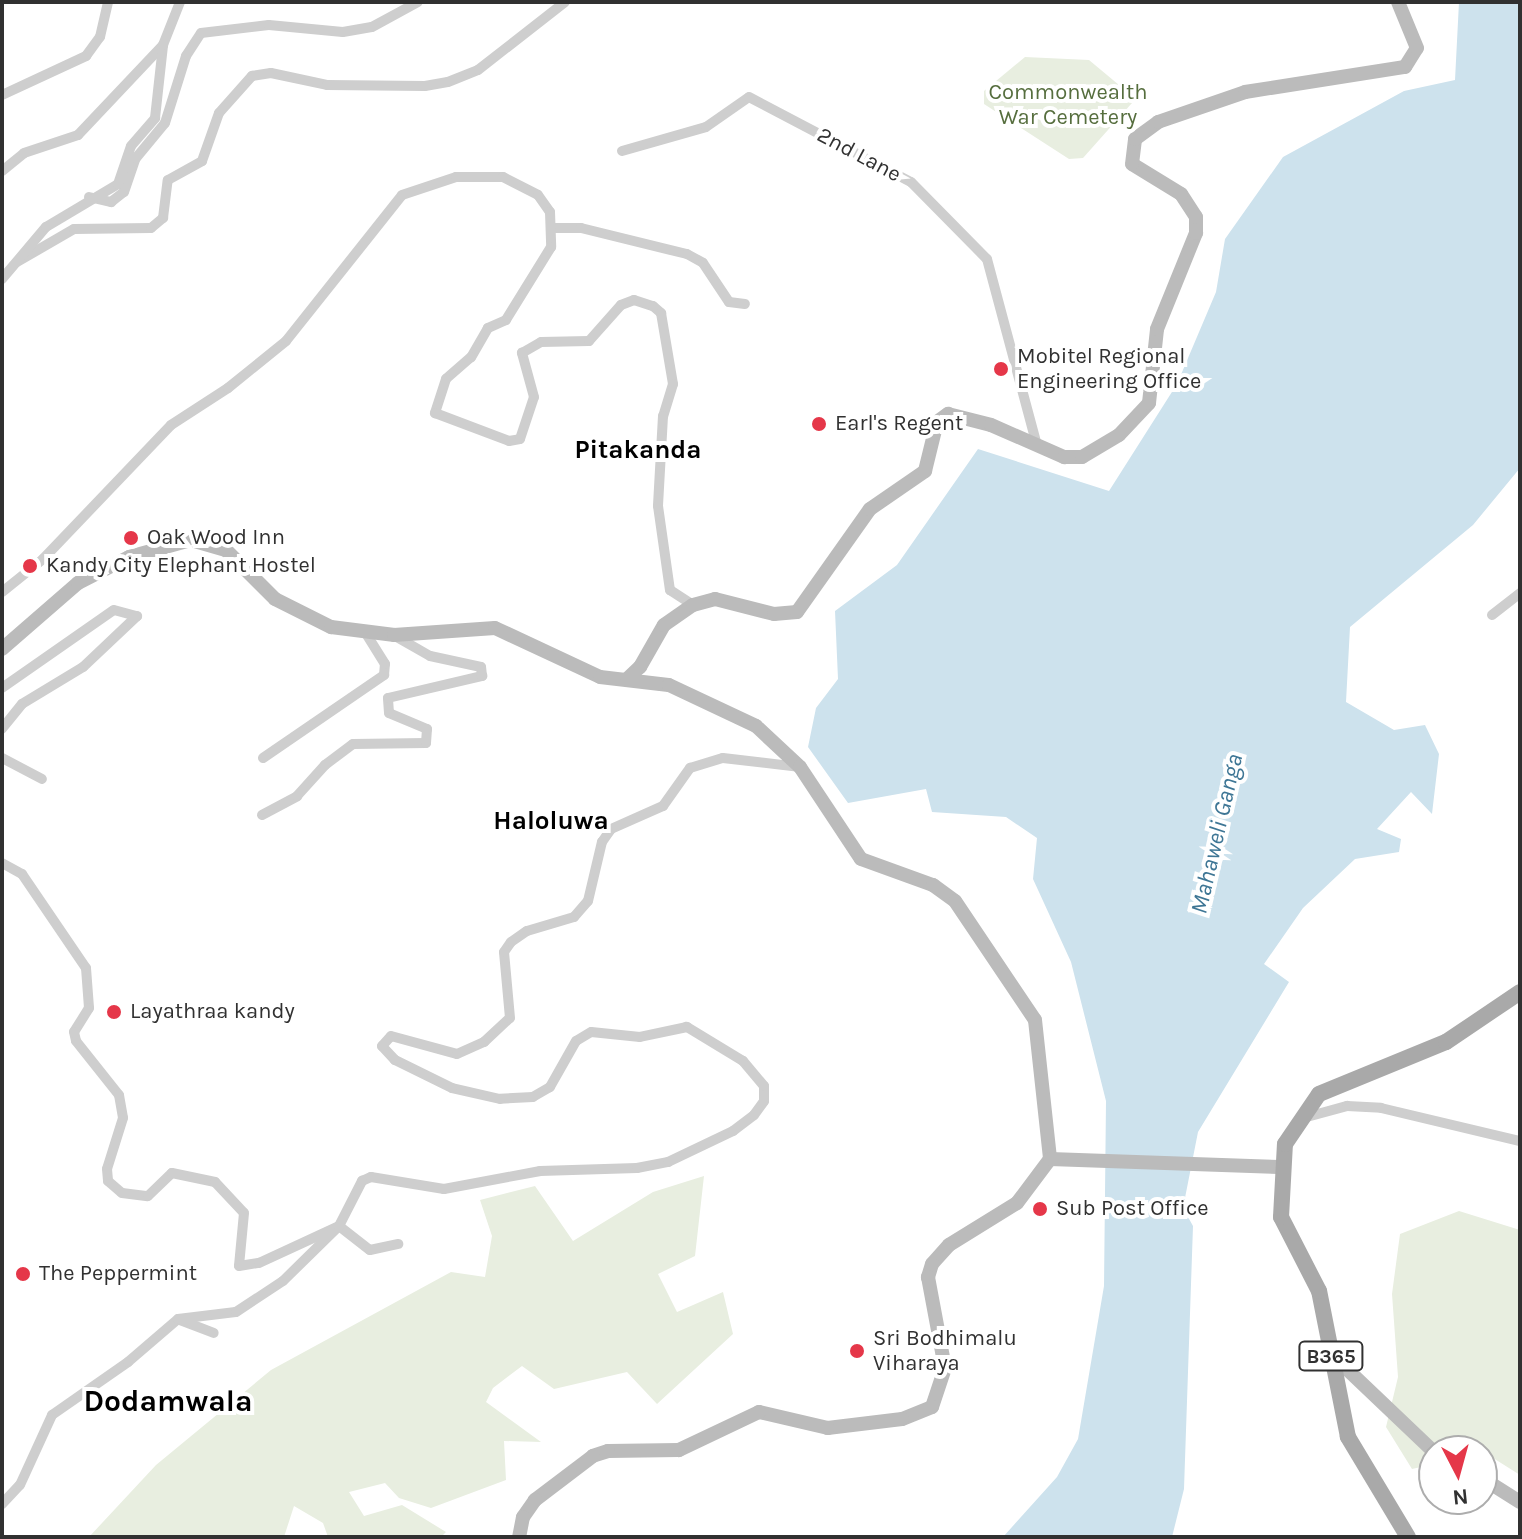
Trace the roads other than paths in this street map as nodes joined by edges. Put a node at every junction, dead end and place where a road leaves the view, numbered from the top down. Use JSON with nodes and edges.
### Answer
{"nodes":[{"id":1,"x":108,"y":2,"type":"edge"},
{"id":2,"x":180,"y":2,"type":"edge"},
{"id":3,"x":418,"y":2,"type":"edge"},
{"id":4,"x":565,"y":2,"type":"edge"},
{"id":5,"x":1398,"y":2,"type":"edge"},
{"id":6,"x":163,"y":45,"type":"junction"},
{"id":7,"x":2,"y":95,"type":"edge"},
{"id":8,"x":622,"y":151,"type":"dead end"},
{"id":9,"x":2,"y":171,"type":"edge"},
{"id":10,"x":89,"y":197,"type":"junction"},
{"id":11,"x":554,"y":228,"type":"junction"},
{"id":12,"x":17,"y":262,"type":"junction"},
{"id":13,"x":2,"y":279,"type":"edge"},
{"id":14,"x":745,"y":304,"type":"dead end"},
{"id":15,"x":1037,"y":446,"type":"junction"},
{"id":16,"x":2,"y":592,"type":"edge"},
{"id":17,"x":1520,"y":593,"type":"edge"},
{"id":18,"x":693,"y":605,"type":"junction"},
{"id":19,"x":1492,"y":615,"type":"dead end"},
{"id":20,"x":364,"y":631,"type":"junction"},
{"id":21,"x":394,"y":635,"type":"junction"},
{"id":22,"x":2,"y":649,"type":"edge"},
{"id":23,"x":627,"y":679,"type":"junction"},
{"id":24,"x":2,"y":688,"type":"edge"},
{"id":25,"x":2,"y":729,"type":"edge"},
{"id":26,"x":2,"y":758,"type":"edge"},
{"id":27,"x":263,"y":758,"type":"dead end"},
{"id":28,"x":800,"y":767,"type":"junction"},
{"id":29,"x":42,"y":779,"type":"dead end"},
{"id":30,"x":262,"y":815,"type":"dead end"},
{"id":31,"x":2,"y":863,"type":"edge"},
{"id":32,"x":1520,"y":992,"type":"edge"},
{"id":33,"x":1299,"y":1119,"type":"junction"},
{"id":34,"x":1520,"y":1141,"type":"edge"},
{"id":35,"x":1050,"y":1159,"type":"junction"},
{"id":36,"x":1280,"y":1167,"type":"junction"},
{"id":37,"x":339,"y":1226,"type":"junction"},
{"id":38,"x":398,"y":1244,"type":"dead end"},
{"id":39,"x":178,"y":1319,"type":"junction"},
{"id":40,"x":214,"y":1333,"type":"dead end"},
{"id":41,"x":1330,"y":1353,"type":"junction"},
{"id":42,"x":1418,"y":1437,"type":"edge"},
{"id":43,"x":1498,"y":1488,"type":"edge"},
{"id":44,"x":1520,"y":1502,"type":"edge"},
{"id":45,"x":2,"y":1504,"type":"edge"},
{"id":46,"x":519,"y":1537,"type":"edge"},
{"id":47,"x":1408,"y":1537,"type":"edge"}],
"edges":[{"from":1,"to":7,"type":"street"},
{"from":2,"to":6,"type":"street"},
{"from":3,"to":10,"type":"street"},
{"from":4,"to":12,"type":"street"},
{"from":5,"to":15,"type":"street"},
{"from":6,"to":9,"type":"street"},
{"from":6,"to":10,"type":"street"},
{"from":8,"to":15,"type":"street","name":"2nd Lane"},
{"from":10,"to":12,"type":"street"},
{"from":11,"to":14,"type":"street"},
{"from":11,"to":16,"type":"street"},
{"from":11,"to":18,"type":"street"},
{"from":12,"to":13,"type":"street"},
{"from":15,"to":18,"type":"street"},
{"from":17,"to":19,"type":"street"},
{"from":18,"to":23,"type":"street"},
{"from":20,"to":21,"type":"street"},
{"from":20,"to":22,"type":"street"},
{"from":20,"to":27,"type":"street"},
{"from":21,"to":23,"type":"street"},
{"from":21,"to":30,"type":"street"},
{"from":23,"to":28,"type":"street"},
{"from":24,"to":25,"type":"street"},
{"from":26,"to":29,"type":"street"},
{"from":28,"to":35,"type":"street"},
{"from":28,"to":37,"type":"street"},
{"from":31,"to":37,"type":"street"},
{"from":32,"to":33,"type":"main road","number":"B365"},
{"from":33,"to":34,"type":"street"},
{"from":33,"to":36,"type":"main road","number":"B365"},
{"from":35,"to":36,"type":"street"},
{"from":35,"to":46,"type":"street"},
{"from":36,"to":41,"type":"main road","number":"B365"},
{"from":37,"to":38,"type":"street"},
{"from":37,"to":39,"type":"street"},
{"from":39,"to":40,"type":"street"},
{"from":39,"to":45,"type":"street"},
{"from":41,"to":42,"type":"street"},
{"from":41,"to":47,"type":"main road","number":"B365"},
{"from":43,"to":44,"type":"street"}]}
